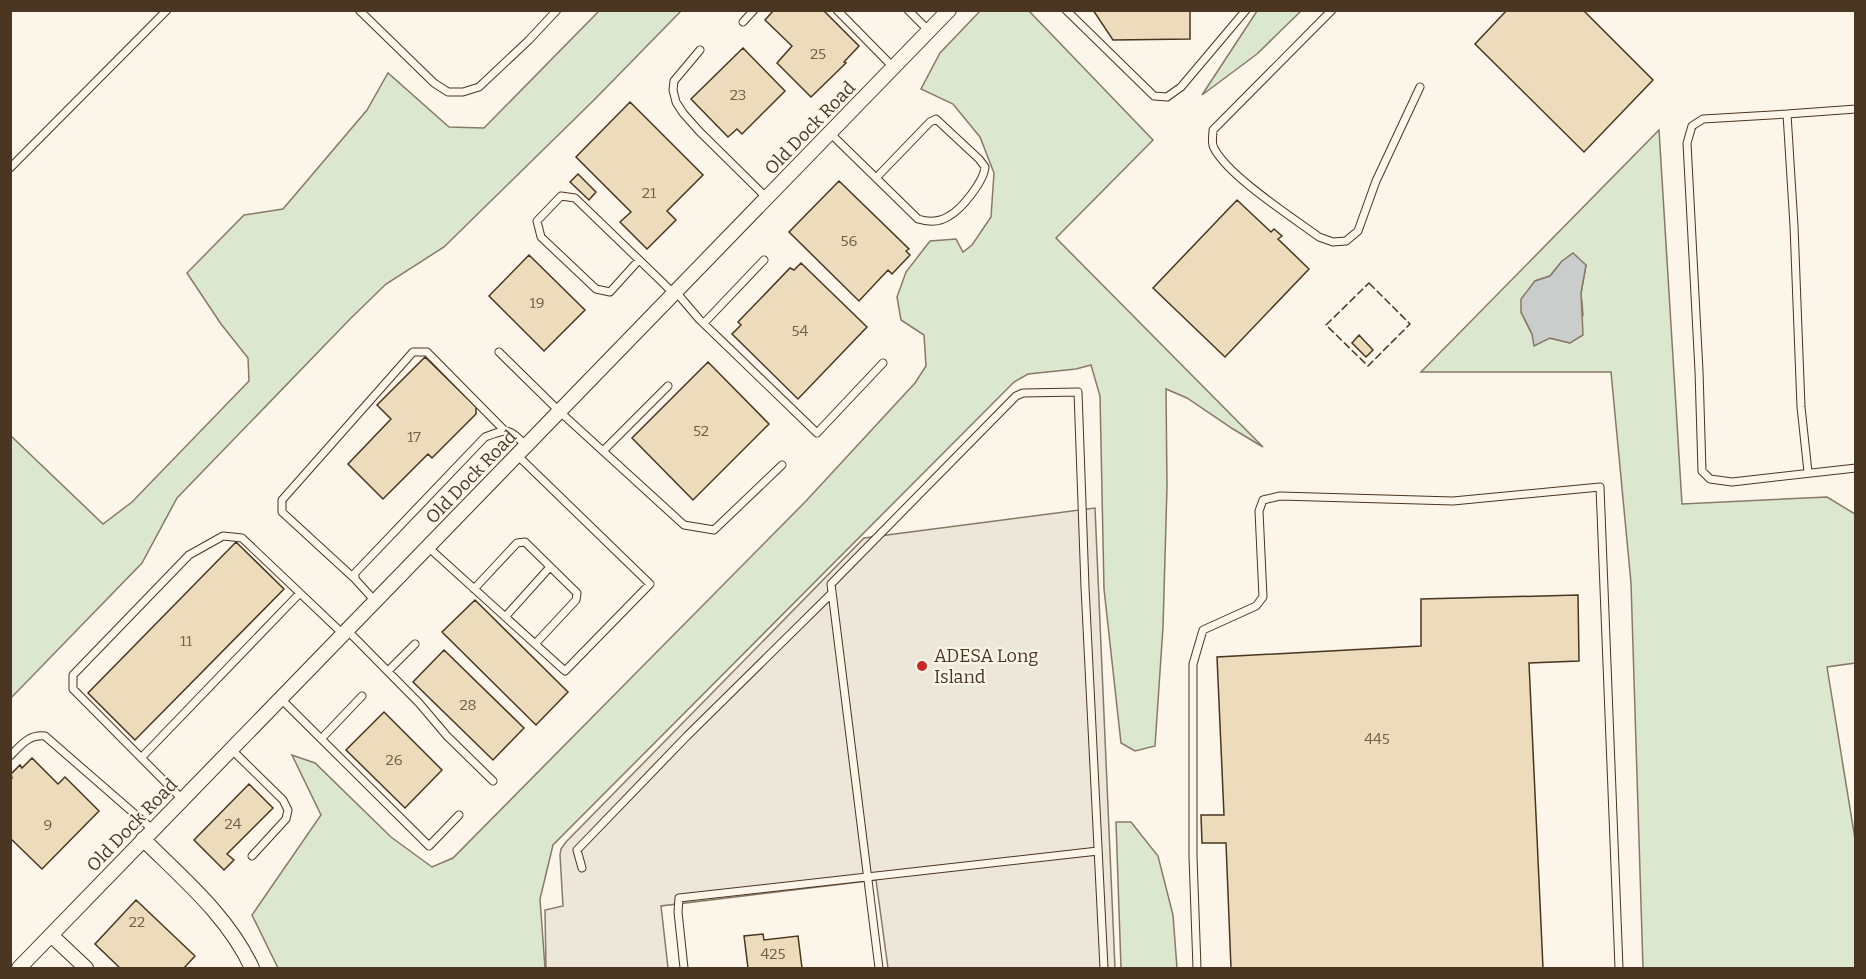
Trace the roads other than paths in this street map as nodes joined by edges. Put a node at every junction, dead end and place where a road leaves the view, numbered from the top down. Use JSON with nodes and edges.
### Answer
{"nodes":[{"id":1,"x":167,"y":10,"type":"edge"},
{"id":2,"x":359,"y":10,"type":"edge"},
{"id":3,"x":557,"y":10,"type":"edge"},
{"id":4,"x":754,"y":10,"type":"edge"},
{"id":5,"x":837,"y":10,"type":"edge"},
{"id":6,"x":908,"y":10,"type":"edge"},
{"id":7,"x":949,"y":10,"type":"edge"},
{"id":8,"x":1066,"y":10,"type":"edge"},
{"id":9,"x":1246,"y":10,"type":"edge"},
{"id":10,"x":1332,"y":10,"type":"edge"},
{"id":11,"x":743,"y":22,"type":"dead end"},
{"id":12,"x":929,"y":31,"type":"junction"},
{"id":13,"x":700,"y":50,"type":"dead end"},
{"id":14,"x":894,"y":68,"type":"junction"},
{"id":15,"x":1420,"y":87,"type":"dead end"},
{"id":16,"x":1856,"y":109,"type":"edge"},
{"id":17,"x":1788,"y":114,"type":"junction"},
{"id":18,"x":830,"y":133,"type":"junction"},
{"id":19,"x":10,"y":168,"type":"edge"},
{"id":20,"x":876,"y":178,"type":"junction"},
{"id":21,"x":767,"y":198,"type":"junction"},
{"id":22,"x":639,"y":260,"type":"junction"},
{"id":23,"x":764,"y":260,"type":"dead end"},
{"id":24,"x":675,"y":293,"type":"junction"},
{"id":25,"x":704,"y":323,"type":"junction"},
{"id":26,"x":499,"y":352,"type":"dead end"},
{"id":27,"x":883,"y":363,"type":"dead end"},
{"id":28,"x":668,"y":386,"type":"dead end"},
{"id":29,"x":559,"y":411,"type":"junction"},
{"id":30,"x":504,"y":429,"type":"junction"},
{"id":31,"x":521,"y":451,"type":"junction"},
{"id":32,"x":603,"y":452,"type":"junction"},
{"id":33,"x":782,"y":465,"type":"dead end"},
{"id":34,"x":1856,"y":468,"type":"edge"},
{"id":35,"x":1808,"y":472,"type":"junction"},
{"id":36,"x":428,"y":546,"type":"junction"},
{"id":37,"x":550,"y":567,"type":"junction"},
{"id":38,"x":355,"y":579,"type":"junction"},
{"id":39,"x":474,"y":589,"type":"junction"},
{"id":40,"x":300,"y":593,"type":"junction"},
{"id":41,"x":832,"y":593,"type":"junction"},
{"id":42,"x":375,"y":601,"type":"junction"},
{"id":43,"x":505,"y":617,"type":"junction"},
{"id":44,"x":345,"y":632,"type":"junction"},
{"id":45,"x":415,"y":644,"type":"dead end"},
{"id":46,"x":535,"y":644,"type":"junction"},
{"id":47,"x":388,"y":671,"type":"junction"},
{"id":48,"x":362,"y":696,"type":"dead end"},
{"id":49,"x":280,"y":698,"type":"junction"},
{"id":50,"x":321,"y":739,"type":"junction"},
{"id":51,"x":231,"y":749,"type":"junction"},
{"id":52,"x":10,"y":756,"type":"edge"},
{"id":53,"x":141,"y":758,"type":"junction"},
{"id":54,"x":493,"y":781,"type":"dead end"},
{"id":55,"x":182,"y":799,"type":"junction"},
{"id":56,"x":459,"y":814,"type":"dead end"},
{"id":57,"x":148,"y":834,"type":"junction"},
{"id":58,"x":1098,"y":851,"type":"junction"},
{"id":59,"x":252,"y":856,"type":"dead end"},
{"id":60,"x":582,"y":868,"type":"dead end"},
{"id":61,"x":868,"y":877,"type":"junction"},
{"id":62,"x":51,"y":935,"type":"junction"},
{"id":63,"x":19,"y":969,"type":"edge"},
{"id":64,"x":86,"y":969,"type":"edge"},
{"id":65,"x":252,"y":969,"type":"edge"},
{"id":66,"x":684,"y":969,"type":"edge"},
{"id":67,"x":879,"y":969,"type":"edge"},
{"id":68,"x":1104,"y":969,"type":"edge"},
{"id":69,"x":1197,"y":969,"type":"edge"},
{"id":70,"x":1619,"y":969,"type":"edge"}],
"edges":[{"from":1,"to":19,"type":"lane"},
{"from":2,"to":3,"type":"lane"},
{"from":4,"to":11,"type":"lane"},
{"from":5,"to":14,"type":"lane"},
{"from":6,"to":12,"type":"lane"},
{"from":7,"to":12,"type":"street","name":"Old Dock Road"},
{"from":8,"to":9,"type":"lane"},
{"from":10,"to":15,"type":"lane"},
{"from":12,"to":14,"type":"street","name":"Old Dock Road"},
{"from":13,"to":21,"type":"lane"},
{"from":14,"to":18,"type":"street","name":"Old Dock Road"},
{"from":16,"to":17,"type":"lane"},
{"from":17,"to":35,"type":"lane"},
{"from":17,"to":35,"type":"lane"},
{"from":18,"to":20,"type":"lane"},
{"from":18,"to":21,"type":"street","name":"Old Dock Road"},
{"from":20,"to":20,"type":"lane"},
{"from":21,"to":24,"type":"street","name":"Old Dock Road"},
{"from":22,"to":22,"type":"lane"},
{"from":22,"to":24,"type":"lane"},
{"from":23,"to":25,"type":"lane"},
{"from":24,"to":25,"type":"lane"},
{"from":24,"to":29,"type":"street","name":"Old Dock Road"},
{"from":25,"to":27,"type":"lane"},
{"from":26,"to":29,"type":"lane"},
{"from":28,"to":32,"type":"lane"},
{"from":29,"to":31,"type":"street","name":"Old Dock Road"},
{"from":29,"to":32,"type":"lane"},
{"from":30,"to":31,"type":"lane"},
{"from":30,"to":38,"type":"lane"},
{"from":30,"to":38,"type":"lane"},
{"from":31,"to":36,"type":"street","name":"Old Dock Road"},
{"from":31,"to":46,"type":"lane"},
{"from":32,"to":33,"type":"lane"},
{"from":34,"to":35,"type":"lane"},
{"from":36,"to":39,"type":"lane"},
{"from":36,"to":42,"type":"street","name":"Old Dock Road"},
{"from":37,"to":39,"type":"lane"},
{"from":37,"to":43,"type":"lane"},
{"from":37,"to":46,"type":"lane"},
{"from":38,"to":42,"type":"lane"},
{"from":39,"to":43,"type":"lane"},
{"from":40,"to":44,"type":"lane"},
{"from":40,"to":53,"type":"lane"},
{"from":40,"to":53,"type":"lane"},
{"from":41,"to":58,"type":"lane"},
{"from":41,"to":60,"type":"lane"},
{"from":41,"to":61,"type":"lane"},
{"from":42,"to":44,"type":"street","name":"Old Dock Road"},
{"from":43,"to":46,"type":"lane"},
{"from":44,"to":47,"type":"lane"},
{"from":44,"to":49,"type":"street","name":"Old Dock Road"},
{"from":45,"to":47,"type":"lane"},
{"from":47,"to":54,"type":"lane"},
{"from":48,"to":50,"type":"lane"},
{"from":49,"to":50,"type":"lane"},
{"from":49,"to":51,"type":"street","name":"Old Dock Road"},
{"from":50,"to":56,"type":"lane"},
{"from":51,"to":55,"type":"street","name":"Old Dock Road"},
{"from":51,"to":59,"type":"lane"},
{"from":52,"to":57,"type":"lane"},
{"from":53,"to":55,"type":"lane"},
{"from":55,"to":57,"type":"street","name":"Old Dock Road"},
{"from":57,"to":62,"type":"street","name":"Old Dock Road"},
{"from":57,"to":65,"type":"street"},
{"from":58,"to":61,"type":"lane"},
{"from":58,"to":68,"type":"lane"},
{"from":61,"to":66,"type":"lane"},
{"from":61,"to":67,"type":"lane"},
{"from":62,"to":63,"type":"street","name":"Old Dock Road"},
{"from":62,"to":64,"type":"street"},
{"from":69,"to":70,"type":"lane"}]}
